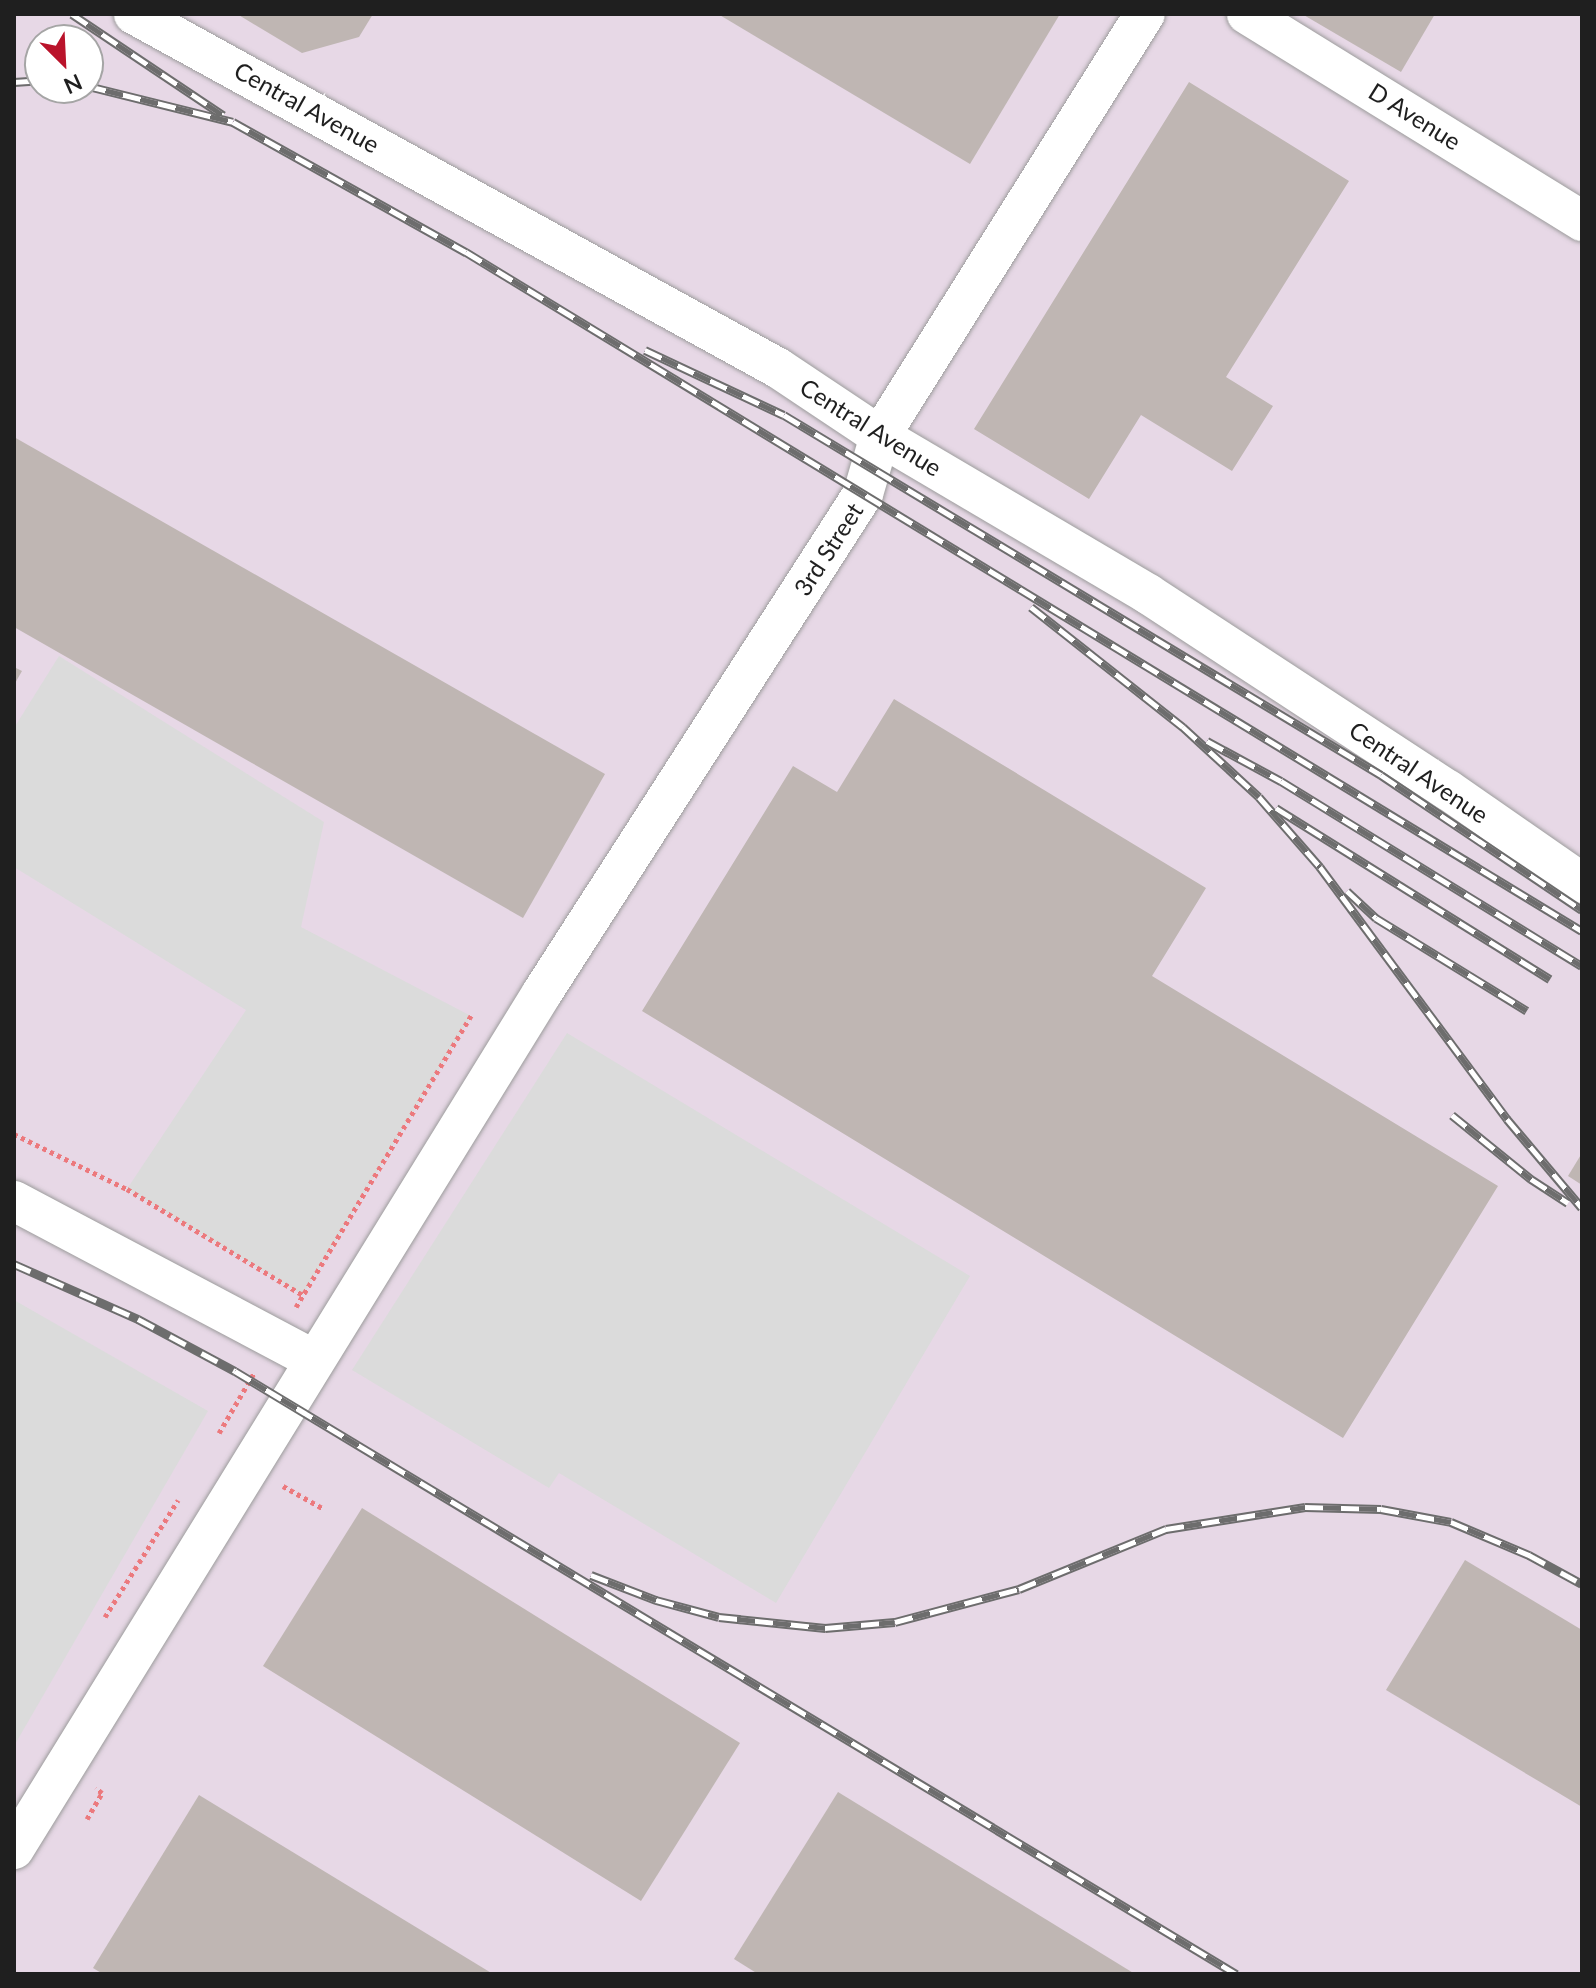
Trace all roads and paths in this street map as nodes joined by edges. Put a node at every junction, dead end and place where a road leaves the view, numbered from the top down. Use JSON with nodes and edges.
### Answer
{"nodes":[{"id":1,"x":134,"y":14,"type":"edge"},
{"id":2,"x":1145,"y":14,"type":"edge"},
{"id":3,"x":1247,"y":14,"type":"edge"},
{"id":4,"x":1582,"y":221,"type":"edge"},
{"id":5,"x":880,"y":436,"type":"junction"},
{"id":6,"x":1582,"y":883,"type":"edge"},
{"id":7,"x":471,"y":1016,"type":"dead end"},
{"id":8,"x":14,"y":1134,"type":"edge"},
{"id":9,"x":14,"y":1201,"type":"edge"},
{"id":10,"x":303,"y":1295,"type":"junction"},
{"id":11,"x":279,"y":1339,"type":"junction"},
{"id":12,"x":314,"y":1360,"type":"junction"},
{"id":13,"x":212,"y":1445,"type":"dead end"},
{"id":14,"x":184,"y":1491,"type":"dead end"},
{"id":15,"x":103,"y":1621,"type":"dead end"},
{"id":16,"x":14,"y":1849,"type":"edge"}],
"edges":[{"from":1,"to":5,"type":"street","name":"Central Avenue"},
{"from":2,"to":5,"type":"street","name":"3rd Street"},
{"from":3,"to":4,"type":"street","name":"D Avenue"},
{"from":5,"to":6,"type":"street","name":"Central Avenue"},
{"from":5,"to":12,"type":"street","name":"3rd Street"},
{"from":7,"to":10,"type":"path"},
{"from":8,"to":10,"type":"path"},
{"from":9,"to":11,"type":"street"},
{"from":10,"to":11,"type":"path"},
{"from":11,"to":12,"type":"street"},
{"from":11,"to":13,"type":"path"},
{"from":12,"to":16,"type":"street","name":"3rd Street"},
{"from":14,"to":15,"type":"path"}]}
